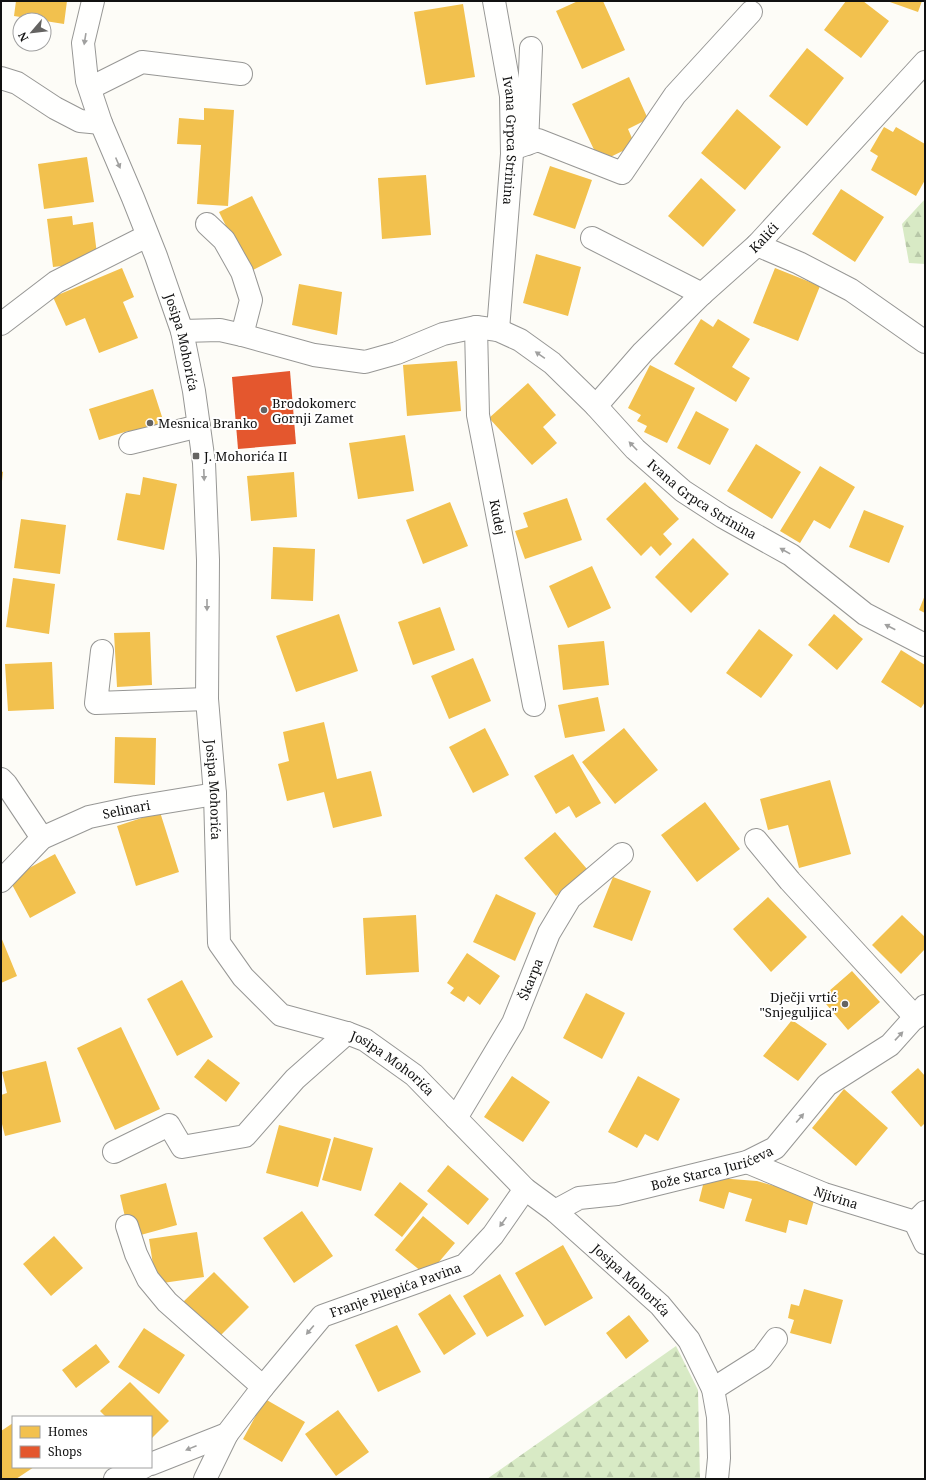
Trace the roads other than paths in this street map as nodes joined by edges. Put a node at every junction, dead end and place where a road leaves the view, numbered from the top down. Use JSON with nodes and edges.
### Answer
{"nodes":[{"id":1,"x":93,"y":1,"type":"edge"},
{"id":2,"x":494,"y":1,"type":"edge"},
{"id":3,"x":751,"y":12,"type":"dead end"},
{"id":4,"x":531,"y":48,"type":"dead end"},
{"id":5,"x":925,"y":62,"type":"edge"},
{"id":6,"x":241,"y":74,"type":"dead end"},
{"id":7,"x":1,"y":78,"type":"edge"},
{"id":8,"x":90,"y":88,"type":"junction"},
{"id":9,"x":101,"y":123,"type":"junction"},
{"id":10,"x":519,"y":146,"type":"junction"},
{"id":11,"x":207,"y":224,"type":"dead end"},
{"id":12,"x":147,"y":236,"type":"junction"},
{"id":13,"x":592,"y":238,"type":"dead end"},
{"id":14,"x":757,"y":245,"type":"junction"},
{"id":15,"x":702,"y":294,"type":"junction"},
{"id":16,"x":1,"y":324,"type":"edge"},
{"id":17,"x":476,"y":327,"type":"junction"},
{"id":18,"x":498,"y":330,"type":"junction"},
{"id":19,"x":182,"y":332,"type":"junction"},
{"id":20,"x":242,"y":334,"type":"junction"},
{"id":21,"x":925,"y":342,"type":"edge"},
{"id":22,"x":596,"y":406,"type":"junction"},
{"id":23,"x":199,"y":426,"type":"junction"},
{"id":24,"x":130,"y":443,"type":"dead end"},
{"id":25,"x":925,"y":645,"type":"edge"},
{"id":26,"x":102,"y":651,"type":"dead end"},
{"id":27,"x":207,"y":699,"type":"junction"},
{"id":28,"x":534,"y":705,"type":"dead end"},
{"id":29,"x":1,"y":779,"type":"edge"},
{"id":30,"x":215,"y":794,"type":"junction"},
{"id":31,"x":42,"y":838,"type":"junction"},
{"id":32,"x":756,"y":840,"type":"dead end"},
{"id":33,"x":622,"y":854,"type":"dead end"},
{"id":34,"x":1,"y":881,"type":"edge"},
{"id":35,"x":920,"y":1012,"type":"edge"},
{"id":36,"x":347,"y":1033,"type":"junction"},
{"id":37,"x":456,"y":1118,"type":"junction"},
{"id":38,"x":114,"y":1152,"type":"dead end"},
{"id":39,"x":747,"y":1162,"type":"junction"},
{"id":40,"x":525,"y":1190,"type":"junction"},
{"id":41,"x":555,"y":1211,"type":"junction"},
{"id":42,"x":920,"y":1217,"type":"edge"},
{"id":43,"x":127,"y":1226,"type":"dead end"},
{"id":44,"x":925,"y":1243,"type":"edge"},
{"id":45,"x":776,"y":1339,"type":"dead end"},
{"id":46,"x":263,"y":1387,"type":"junction"},
{"id":47,"x":713,"y":1389,"type":"junction"},
{"id":48,"x":227,"y":1434,"type":"junction"},
{"id":49,"x":152,"y":1464,"type":"edge"},
{"id":50,"x":142,"y":1468,"type":"edge"},
{"id":51,"x":115,"y":1479,"type":"edge"},
{"id":52,"x":205,"y":1479,"type":"edge"},
{"id":53,"x":717,"y":1479,"type":"edge"}],
"edges":[{"from":1,"to":8,"type":"street","name":"Josipa Mohorića","one_way":true},
{"from":2,"to":10,"type":"street","name":"Ivana Grpca Strinina"},
{"from":3,"to":10,"type":"street"},
{"from":4,"to":10,"type":"street"},
{"from":5,"to":14,"type":"street","name":"Kalići"},
{"from":6,"to":8,"type":"street"},
{"from":7,"to":9,"type":"street"},
{"from":8,"to":9,"type":"street","name":"Josipa Mohorića"},
{"from":9,"to":12,"type":"street","name":"Josipa Mohorića","one_way":true},
{"from":10,"to":18,"type":"street","name":"Ivana Grpca Strinina"},
{"from":11,"to":20,"type":"street"},
{"from":12,"to":16,"type":"street"},
{"from":12,"to":19,"type":"street","name":"Josipa Mohorića"},
{"from":13,"to":15,"type":"street"},
{"from":14,"to":15,"type":"street","name":"Kalići"},
{"from":14,"to":21,"type":"street"},
{"from":15,"to":22,"type":"street","name":"Kalići"},
{"from":17,"to":18,"type":"street","name":"Ivana Grpca Strinina"},
{"from":17,"to":20,"type":"street","name":"Ivana Grpca Strinina"},
{"from":17,"to":28,"type":"street","name":"Kudej"},
{"from":22,"to":18,"type":"street","name":"Ivana Grpca Strinina","one_way":true},
{"from":19,"to":20,"type":"street","name":"Ivana Grpca Strinina"},
{"from":19,"to":23,"type":"street","name":"Josipa Mohorića"},
{"from":25,"to":22,"type":"street","name":"Ivana Grpca Strinina","one_way":true},
{"from":23,"to":24,"type":"street"},
{"from":23,"to":27,"type":"street","name":"Josipa Mohorića","one_way":true},
{"from":26,"to":27,"type":"street"},
{"from":27,"to":30,"type":"street","name":"Josipa Mohorića"},
{"from":29,"to":31,"type":"street"},
{"from":30,"to":31,"type":"street","name":"Selinari"},
{"from":30,"to":36,"type":"street","name":"Josipa Mohorića"},
{"from":31,"to":34,"type":"street","name":"Selinari"},
{"from":32,"to":35,"type":"street","name":"Bože Starca Jurićeva"},
{"from":33,"to":37,"type":"street","name":"Škarpa"},
{"from":39,"to":35,"type":"street","name":"Bože Starca Jurićeva","one_way":true},
{"from":36,"to":37,"type":"street","name":"Josipa Mohorića"},
{"from":36,"to":38,"type":"street"},
{"from":37,"to":40,"type":"street","name":"Josipa Mohorića"},
{"from":39,"to":41,"type":"street","name":"Bože Starca Jurićeva"},
{"from":39,"to":42,"type":"street","name":"Njivina"},
{"from":40,"to":41,"type":"street","name":"Josipa Mohorića"},
{"from":40,"to":46,"type":"street","name":"Franje Pilepića Pavina","one_way":true},
{"from":41,"to":47,"type":"street","name":"Josipa Mohorića"},
{"from":42,"to":44,"type":"street"},
{"from":43,"to":46,"type":"street"},
{"from":45,"to":47,"type":"street"},
{"from":46,"to":48,"type":"street","name":"Franje Pilepića Pavina"},
{"from":47,"to":53,"type":"street","name":"Josipa Mohorića"},
{"from":48,"to":49,"type":"street","one_way":true},
{"from":48,"to":52,"type":"street","name":"Franje Pilepića Pavina"},
{"from":50,"to":51,"type":"street"}]}
